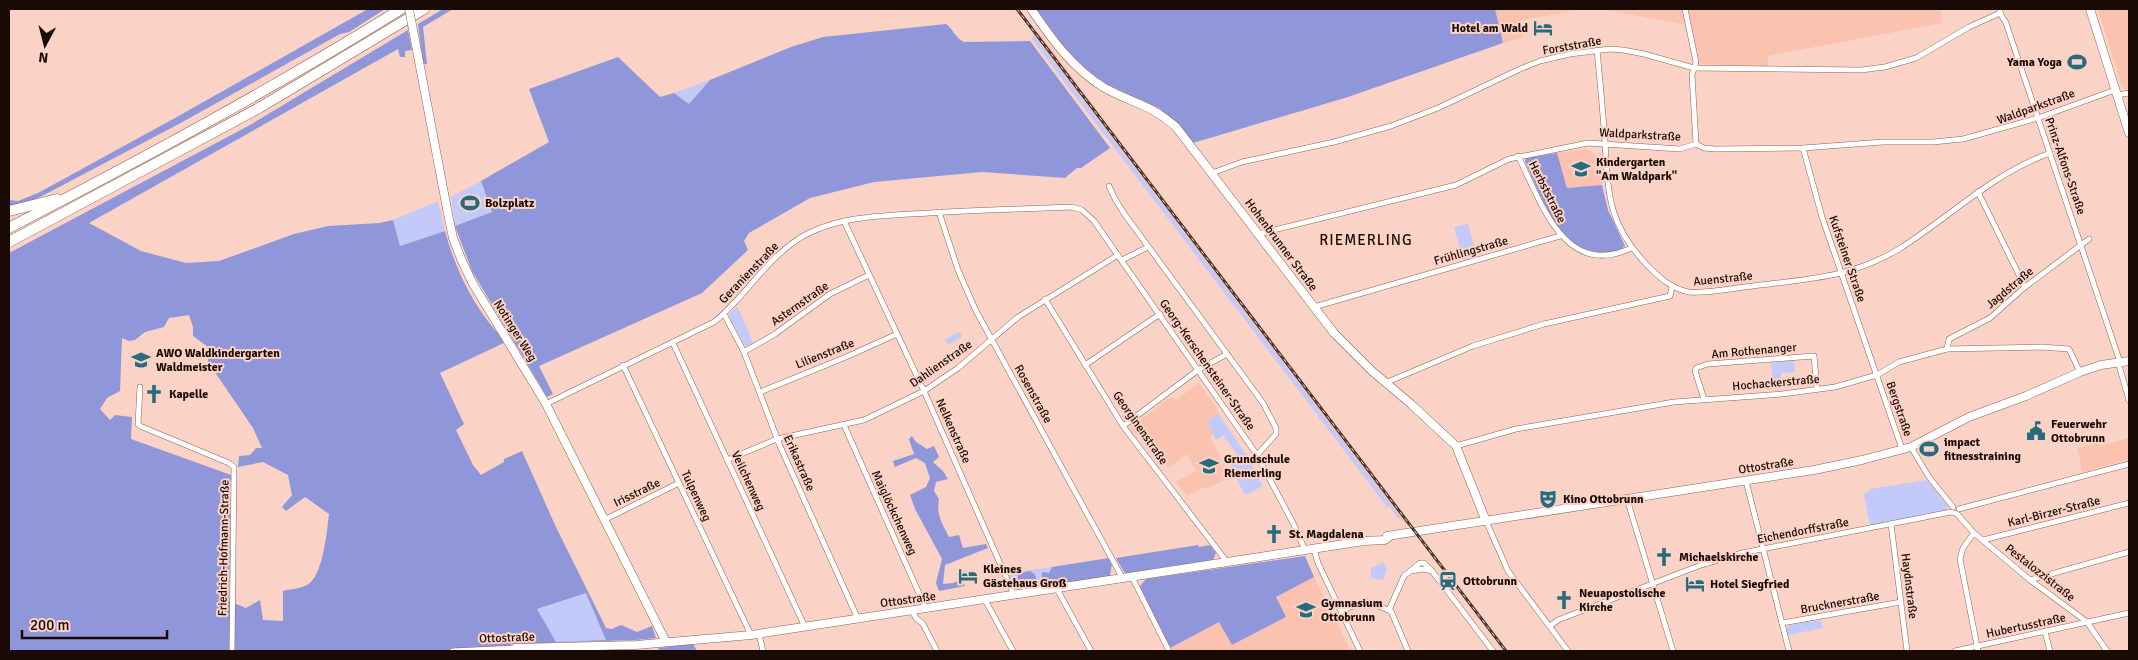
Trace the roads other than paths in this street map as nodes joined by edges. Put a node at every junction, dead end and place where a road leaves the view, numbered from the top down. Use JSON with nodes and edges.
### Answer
{"nodes":[{"id":1,"x":401,"y":9,"type":"edge"},
{"id":2,"x":409,"y":9,"type":"edge"},
{"id":3,"x":424,"y":9,"type":"edge"},
{"id":4,"x":1031,"y":9,"type":"edge"},
{"id":5,"x":1685,"y":9,"type":"edge"},
{"id":6,"x":2090,"y":9,"type":"edge"},
{"id":7,"x":2000,"y":11,"type":"edge"},
{"id":8,"x":1597,"y":50,"type":"junction"},
{"id":9,"x":1694,"y":68,"type":"junction"},
{"id":10,"x":2116,"y":93,"type":"junction"},
{"id":11,"x":2129,"y":93,"type":"edge"},
{"id":12,"x":2038,"y":118,"type":"junction"},
{"id":13,"x":2129,"y":133,"type":"edge"},
{"id":14,"x":1605,"y":143,"type":"junction"},
{"id":15,"x":1696,"y":144,"type":"junction"},
{"id":16,"x":1803,"y":148,"type":"junction"},
{"id":17,"x":2050,"y":153,"type":"junction"},
{"id":18,"x":1518,"y":156,"type":"junction"},
{"id":19,"x":1212,"y":173,"type":"junction"},
{"id":20,"x":1110,"y":186,"type":"dead end"},
{"id":21,"x":1978,"y":192,"type":"junction"},
{"id":22,"x":68,"y":198,"type":"junction"},
{"id":23,"x":1072,"y":207,"type":"joint"},
{"id":24,"x":9,"y":211,"type":"edge"},
{"id":25,"x":938,"y":212,"type":"junction"},
{"id":26,"x":844,"y":222,"type":"junction"},
{"id":27,"x":9,"y":228,"type":"edge"},
{"id":28,"x":1258,"y":234,"type":"junction"},
{"id":29,"x":1560,"y":236,"type":"junction"},
{"id":30,"x":2089,"y":239,"type":"dead end"},
{"id":31,"x":9,"y":242,"type":"edge"},
{"id":32,"x":2081,"y":246,"type":"junction"},
{"id":33,"x":1148,"y":247,"type":"junction"},
{"id":34,"x":1631,"y":248,"type":"junction"},
{"id":35,"x":1120,"y":258,"type":"junction"},
{"id":36,"x":1842,"y":274,"type":"junction"},
{"id":37,"x":869,"y":275,"type":"junction"},
{"id":38,"x":1672,"y":287,"type":"junction"},
{"id":39,"x":2026,"y":287,"type":"junction"},
{"id":40,"x":1045,"y":299,"type":"junction"},
{"id":41,"x":1314,"y":307,"type":"junction"},
{"id":42,"x":724,"y":314,"type":"junction"},
{"id":43,"x":1160,"y":314,"type":"junction"},
{"id":44,"x":897,"y":334,"type":"junction"},
{"id":45,"x":991,"y":340,"type":"junction"},
{"id":46,"x":673,"y":343,"type":"junction"},
{"id":47,"x":1947,"y":350,"type":"junction"},
{"id":48,"x":744,"y":352,"type":"junction"},
{"id":49,"x":1227,"y":354,"type":"junction"},
{"id":50,"x":2129,"y":361,"type":"edge"},
{"id":51,"x":2119,"y":362,"type":"junction"},
{"id":52,"x":623,"y":365,"type":"junction"},
{"id":53,"x":1085,"y":365,"type":"junction"},
{"id":54,"x":1198,"y":370,"type":"junction"},
{"id":55,"x":2080,"y":372,"type":"junction"},
{"id":56,"x":1877,"y":375,"type":"junction"},
{"id":57,"x":1386,"y":383,"type":"junction"},
{"id":58,"x":140,"y":387,"type":"dead end"},
{"id":59,"x":1818,"y":389,"type":"junction"},
{"id":60,"x":924,"y":390,"type":"junction"},
{"id":61,"x":760,"y":392,"type":"junction"},
{"id":62,"x":1704,"y":399,"type":"junction"},
{"id":63,"x":2129,"y":400,"type":"edge"},
{"id":64,"x":546,"y":404,"type":"junction"},
{"id":65,"x":844,"y":425,"type":"junction"},
{"id":66,"x":1123,"y":426,"type":"junction"},
{"id":67,"x":777,"y":439,"type":"junction"},
{"id":68,"x":1456,"y":446,"type":"junction"},
{"id":69,"x":1907,"y":448,"type":"junction"},
{"id":70,"x":1257,"y":455,"type":"junction"},
{"id":71,"x":727,"y":460,"type":"junction"},
{"id":72,"x":2129,"y":464,"type":"edge"},
{"id":73,"x":1746,"y":481,"type":"junction"},
{"id":74,"x":679,"y":483,"type":"junction"},
{"id":75,"x":1627,"y":499,"type":"junction"},
{"id":76,"x":2129,"y":503,"type":"edge"},
{"id":77,"x":1955,"y":511,"type":"junction"},
{"id":78,"x":604,"y":520,"type":"junction"},
{"id":79,"x":1486,"y":521,"type":"junction"},
{"id":80,"x":1891,"y":524,"type":"junction"},
{"id":81,"x":1974,"y":533,"type":"junction"},
{"id":82,"x":1983,"y":540,"type":"junction"},
{"id":83,"x":1762,"y":548,"type":"junction"},
{"id":84,"x":1314,"y":549,"type":"junction"},
{"id":85,"x":1305,"y":550,"type":"junction"},
{"id":86,"x":2129,"y":552,"type":"edge"},
{"id":87,"x":1227,"y":562,"type":"junction"},
{"id":88,"x":1132,"y":577,"type":"junction"},
{"id":89,"x":1123,"y":578,"type":"junction"},
{"id":90,"x":2030,"y":580,"type":"junction"},
{"id":91,"x":1653,"y":584,"type":"junction"},
{"id":92,"x":1057,"y":589,"type":"junction"},
{"id":93,"x":1014,"y":596,"type":"junction"},
{"id":94,"x":985,"y":600,"type":"junction"},
{"id":95,"x":1902,"y":602,"type":"junction"},
{"id":96,"x":927,"y":609,"type":"junction"},
{"id":97,"x":1389,"y":610,"type":"junction"},
{"id":98,"x":912,"y":611,"type":"junction"},
{"id":99,"x":1341,"y":611,"type":"junction"},
{"id":100,"x":2129,"y":613,"type":"edge"},
{"id":101,"x":858,"y":619,"type":"junction"},
{"id":102,"x":2087,"y":622,"type":"junction"},
{"id":103,"x":1782,"y":623,"type":"junction"},
{"id":104,"x":1550,"y":626,"type":"junction"},
{"id":105,"x":805,"y":627,"type":"junction"},
{"id":106,"x":2045,"y":632,"type":"junction"},
{"id":107,"x":755,"y":634,"type":"junction"},
{"id":108,"x":666,"y":642,"type":"junction"},
{"id":109,"x":608,"y":648,"type":"edge"},
{"id":110,"x":1977,"y":649,"type":"edge"},
{"id":111,"x":516,"y":650,"type":"edge"},
{"id":112,"x":232,"y":651,"type":"edge"},
{"id":113,"x":452,"y":651,"type":"edge"},
{"id":114,"x":763,"y":651,"type":"edge"},
{"id":115,"x":937,"y":651,"type":"edge"},
{"id":116,"x":1013,"y":651,"type":"edge"},
{"id":117,"x":1091,"y":651,"type":"edge"},
{"id":118,"x":1169,"y":651,"type":"edge"},
{"id":119,"x":1360,"y":651,"type":"edge"},
{"id":120,"x":1408,"y":651,"type":"edge"},
{"id":121,"x":1493,"y":651,"type":"edge"},
{"id":122,"x":1568,"y":651,"type":"edge"},
{"id":123,"x":1673,"y":651,"type":"edge"},
{"id":124,"x":1788,"y":651,"type":"edge"},
{"id":125,"x":1907,"y":651,"type":"edge"},
{"id":126,"x":1955,"y":651,"type":"edge"},
{"id":127,"x":2050,"y":651,"type":"edge"},
{"id":128,"x":2107,"y":651,"type":"edge"}],
"edges":[{"from":1,"to":22,"type":"highway"},
{"from":2,"to":64,"type":"street","name":"Notinger Weg","bridge":true},
{"from":3,"to":31,"type":"highway"},
{"from":4,"to":19,"type":"street","name":"Hohenbrunner Straße"},
{"from":5,"to":9,"type":"street"},
{"from":6,"to":10,"type":"street"},
{"from":7,"to":9,"type":"street","name":"Forststraße"},
{"from":7,"to":12,"type":"street","name":"Prinz-Alfons-Straße"},
{"from":8,"to":9,"type":"street","name":"Forststraße"},
{"from":8,"to":14,"type":"street"},
{"from":8,"to":19,"type":"street","name":"Forststraße"},
{"from":9,"to":15,"type":"street"},
{"from":10,"to":11,"type":"street","name":"Waldparkstraße"},
{"from":10,"to":12,"type":"street","name":"Waldparkstraße"},
{"from":10,"to":13,"type":"street"},
{"from":12,"to":16,"type":"street","name":"Waldparkstraße"},
{"from":12,"to":17,"type":"street","name":"Prinz-Alfons-Straße"},
{"from":14,"to":15,"type":"street","name":"Waldparkstraße"},
{"from":14,"to":18,"type":"street","name":"Waldparkstraße"},
{"from":14,"to":34,"type":"street"},
{"from":15,"to":16,"type":"street","name":"Waldparkstraße"},
{"from":16,"to":36,"type":"street","name":"Kufsteiner Straße"},
{"from":17,"to":21,"type":"street","name":"Auenstraße"},
{"from":17,"to":32,"type":"street","name":"Prinz-Alfons-Straße"},
{"from":18,"to":28,"type":"street","name":"Waldparkstraße"},
{"from":18,"to":29,"type":"street","name":"Herbststraße"},
{"from":19,"to":28,"type":"street","name":"Hohenbrunner Straße"},
{"from":20,"to":33,"type":"street"},
{"from":21,"to":36,"type":"street","name":"Auenstraße"},
{"from":21,"to":39,"type":"street"},
{"from":22,"to":24,"type":"highway"},
{"from":22,"to":27,"type":"highway"},
{"from":23,"to":25,"type":"street","name":"Geranienstraße"},
{"from":23,"to":35,"type":"street","name":"Georg-Kerschensteiner-Straße"},
{"from":25,"to":26,"type":"street","name":"Geranienstraße"},
{"from":25,"to":45,"type":"street","name":"Rosenstraße"},
{"from":26,"to":37,"type":"street","name":"Nelkenstraße"},
{"from":26,"to":42,"type":"street","name":"Geranienstraße"},
{"from":28,"to":41,"type":"street","name":"Hohenbrunner Straße"},
{"from":29,"to":34,"type":"street"},
{"from":29,"to":41,"type":"street","name":"Frühlingstraße"},
{"from":30,"to":32,"type":"street","name":"Jagdstraße"},
{"from":32,"to":39,"type":"street","name":"Jagdstraße"},
{"from":32,"to":51,"type":"street","name":"Prinz-Alfons-Straße"},
{"from":33,"to":35,"type":"street","name":"Dahlienstraße"},
{"from":33,"to":49,"type":"street"},
{"from":34,"to":38,"type":"street"},
{"from":35,"to":40,"type":"street","name":"Dahlienstraße"},
{"from":35,"to":43,"type":"street","name":"Georg-Kerschensteiner-Straße"},
{"from":36,"to":38,"type":"street","name":"Auenstraße"},
{"from":36,"to":56,"type":"street","name":"Kufsteiner Straße"},
{"from":37,"to":44,"type":"street","name":"Nelkenstraße"},
{"from":37,"to":48,"type":"street","name":"Asternstraße"},
{"from":38,"to":57,"type":"street"},
{"from":39,"to":47,"type":"street","name":"Jagdstraße"},
{"from":40,"to":45,"type":"street","name":"Dahlienstraße"},
{"from":40,"to":53,"type":"street","name":"Georginenstraße"},
{"from":41,"to":57,"type":"street","name":"Hohenbrunner Straße"},
{"from":42,"to":46,"type":"street","name":"Geranienstraße"},
{"from":42,"to":48,"type":"street","name":"Erikastraße"},
{"from":43,"to":53,"type":"street"},
{"from":43,"to":54,"type":"street","name":"Georg-Kerschensteiner-Straße"},
{"from":44,"to":60,"type":"street","name":"Nelkenstraße"},
{"from":44,"to":61,"type":"street","name":"Lilienstraße"},
{"from":45,"to":60,"type":"street","name":"Dahlienstraße"},
{"from":45,"to":89,"type":"street","name":"Rosenstraße"},
{"from":46,"to":52,"type":"street","name":"Geranienstraße"},
{"from":46,"to":71,"type":"street","name":"Veilchenweg"},
{"from":47,"to":55,"type":"street","name":"Hochackerstraße"},
{"from":47,"to":56,"type":"street","name":"Hochackerstraße"},
{"from":48,"to":61,"type":"street","name":"Erikastraße"},
{"from":49,"to":54,"type":"street"},
{"from":49,"to":70,"type":"street"},
{"from":50,"to":51,"type":"street","name":"Ottostraße"},
{"from":51,"to":55,"type":"street","name":"Ottostraße"},
{"from":51,"to":63,"type":"street","name":"Prinz-Alfons-Straße"},
{"from":52,"to":64,"type":"street","name":"Geranienstraße"},
{"from":52,"to":74,"type":"street","name":"Tulpenweg"},
{"from":53,"to":66,"type":"street","name":"Georginenstraße"},
{"from":54,"to":66,"type":"street"},
{"from":54,"to":70,"type":"street","name":"Georg-Kerschensteiner-Straße"},
{"from":55,"to":69,"type":"street","name":"Ottostraße"},
{"from":56,"to":59,"type":"street","name":"Hochackerstraße"},
{"from":56,"to":69,"type":"street","name":"Bergstraße"},
{"from":57,"to":68,"type":"street","name":"Hohenbrunner Straße"},
{"from":58,"to":112,"type":"street","name":"Friedrich-Hofmann-Straße"},
{"from":59,"to":62,"type":"street","name":"Hochackerstraße"},
{"from":59,"to":62,"type":"street","name":"Am Rothenanger"},
{"from":60,"to":65,"type":"street","name":"Dahlienstraße"},
{"from":60,"to":93,"type":"street","name":"Nelkenstraße"},
{"from":61,"to":67,"type":"street","name":"Erikastraße"},
{"from":62,"to":68,"type":"street","name":"Hochackerstraße"},
{"from":64,"to":78,"type":"street","name":"Notinger Weg"},
{"from":65,"to":67,"type":"street","name":"Dahlienstraße"},
{"from":65,"to":96,"type":"street","name":"Maiglöckchenweg"},
{"from":66,"to":87,"type":"street","name":"Georginenstraße"},
{"from":67,"to":71,"type":"street","name":"Dahlienstraße"},
{"from":67,"to":101,"type":"street","name":"Erikastraße"},
{"from":68,"to":79,"type":"street","name":"Hohenbrunner Straße"},
{"from":69,"to":73,"type":"street","name":"Ottostraße"},
{"from":69,"to":77,"type":"street","name":"Pestalozzistraße"},
{"from":70,"to":85,"type":"street","name":"Georg-Kerschensteiner-Straße"},
{"from":71,"to":105,"type":"street","name":"Veilchenweg"},
{"from":72,"to":77,"type":"street","name":"Eichendorffstraße"},
{"from":73,"to":75,"type":"street","name":"Ottostraße"},
{"from":73,"to":83,"type":"street"},
{"from":74,"to":78,"type":"street","name":"Irisstraße"},
{"from":74,"to":107,"type":"street","name":"Tulpenweg"},
{"from":75,"to":79,"type":"street","name":"Ottostraße"},
{"from":75,"to":91,"type":"street"},
{"from":76,"to":82,"type":"street","name":"Karl-Birzer-Straße"},
{"from":77,"to":80,"type":"street","name":"Eichendorffstraße"},
{"from":77,"to":81,"type":"street","name":"Pestalozzistraße"},
{"from":78,"to":108,"type":"street","name":"Notinger Weg"},
{"from":79,"to":84,"type":"street","name":"Ottostraße"},
{"from":79,"to":104,"type":"street"},
{"from":80,"to":83,"type":"street","name":"Eichendorffstraße"},
{"from":80,"to":95,"type":"street","name":"Haydnstraße"},
{"from":81,"to":82,"type":"street","name":"Pestalozzistraße"},
{"from":81,"to":110,"type":"street"},
{"from":82,"to":90,"type":"street","name":"Pestalozzistraße"},
{"from":83,"to":91,"type":"street","name":"Eichendorffstraße"},
{"from":83,"to":103,"type":"street"},
{"from":84,"to":85,"type":"street","name":"Ottostraße"},
{"from":84,"to":99,"type":"street"},
{"from":85,"to":87,"type":"street","name":"Ottostraße"},
{"from":86,"to":90,"type":"street"},
{"from":87,"to":88,"type":"street","name":"Ottostraße"},
{"from":88,"to":89,"type":"street","name":"Ottostraße"},
{"from":88,"to":118,"type":"street"},
{"from":89,"to":92,"type":"street","name":"Ottostraße"},
{"from":90,"to":102,"type":"street","name":"Pestalozzistraße"},
{"from":91,"to":104,"type":"street","name":"Eichendorffstraße"},
{"from":91,"to":123,"type":"street"},
{"from":92,"to":93,"type":"street","name":"Ottostraße"},
{"from":92,"to":117,"type":"street"},
{"from":93,"to":94,"type":"street","name":"Ottostraße"},
{"from":94,"to":96,"type":"street","name":"Ottostraße"},
{"from":94,"to":116,"type":"street"},
{"from":95,"to":103,"type":"street","name":"Brucknerstraße"},
{"from":95,"to":125,"type":"street","name":"Haydnstraße"},
{"from":96,"to":98,"type":"street","name":"Ottostraße"},
{"from":97,"to":99,"type":"street"},
{"from":97,"to":120,"type":"street"},
{"from":97,"to":121,"type":"street"},
{"from":98,"to":101,"type":"street","name":"Ottostraße"},
{"from":98,"to":115,"type":"street"},
{"from":99,"to":119,"type":"street"},
{"from":100,"to":102,"type":"street","name":"Hubertusstraße"},
{"from":101,"to":105,"type":"street","name":"Ottostraße"},
{"from":102,"to":106,"type":"street","name":"Hubertusstraße"},
{"from":102,"to":128,"type":"street","name":"Pestalozzistraße"},
{"from":103,"to":124,"type":"street"},
{"from":104,"to":122,"type":"street"},
{"from":105,"to":107,"type":"street","name":"Ottostraße"},
{"from":106,"to":110,"type":"street","name":"Hubertusstraße"},
{"from":106,"to":127,"type":"street"},
{"from":107,"to":108,"type":"street","name":"Ottostraße"},
{"from":107,"to":114,"type":"street","name":"Tulpenweg"},
{"from":108,"to":109,"type":"street","name":"Ottostraße"},
{"from":109,"to":111,"type":"street","name":"Ottostraße"},
{"from":110,"to":126,"type":"street","name":"Hubertusstraße"},
{"from":111,"to":113,"type":"street","name":"Ottostraße"}]}
